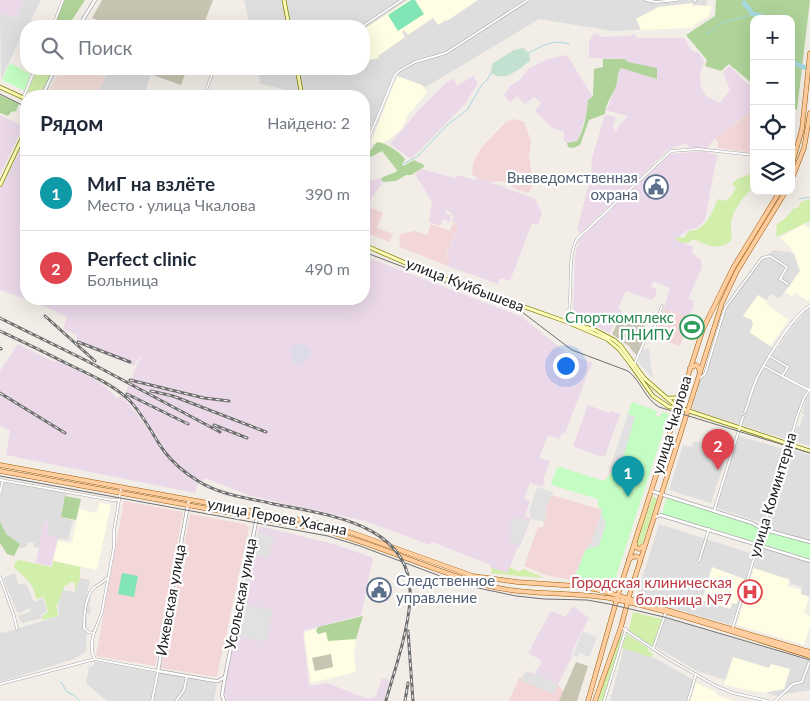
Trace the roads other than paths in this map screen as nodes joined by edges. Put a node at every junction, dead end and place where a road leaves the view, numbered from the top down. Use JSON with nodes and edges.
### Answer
{"nodes":[{"id":1,"x":63,"y":0,"type":"edge"},
{"id":2,"x":96,"y":0,"type":"edge"},
{"id":3,"x":284,"y":0,"type":"edge"},
{"id":4,"x":402,"y":0,"type":"edge"},
{"id":5,"x":528,"y":0,"type":"edge"},
{"id":6,"x":646,"y":0,"type":"edge"},
{"id":7,"x":677,"y":0,"type":"edge"},
{"id":8,"x":55,"y":20,"type":"edge"},
{"id":9,"x":84,"y":20,"type":"edge"},
{"id":10,"x":288,"y":20,"type":"edge"},
{"id":11,"x":370,"y":21,"type":"edge"},
{"id":12,"x":810,"y":53,"type":"edge"},
{"id":13,"x":33,"y":75,"type":"edge"},
{"id":14,"x":53,"y":75,"type":"edge"},
{"id":15,"x":212,"y":75,"type":"edge"},
{"id":16,"x":298,"y":75,"type":"edge"},
{"id":17,"x":0,"y":87,"type":"edge"},
{"id":18,"x":28,"y":90,"type":"edge"},
{"id":19,"x":45,"y":90,"type":"edge"},
{"id":20,"x":206,"y":90,"type":"edge"},
{"id":21,"x":301,"y":90,"type":"edge"},
{"id":22,"x":20,"y":97,"type":"edge"},
{"id":23,"x":810,"y":113,"type":"edge"},
{"id":24,"x":370,"y":135,"type":"edge"},
{"id":25,"x":20,"y":143,"type":"edge"},
{"id":26,"x":795,"y":154,"type":"edge"},
{"id":27,"x":750,"y":155,"type":"edge"},
{"id":28,"x":795,"y":171,"type":"edge"},
{"id":29,"x":0,"y":185,"type":"edge"},
{"id":30,"x":778,"y":195,"type":"edge"},
{"id":31,"x":784,"y":195,"type":"edge"},
{"id":32,"x":370,"y":248,"type":"edge"},
{"id":33,"x":788,"y":284,"type":"dead end"},
{"id":34,"x":722,"y":302,"type":"junction"},
{"id":35,"x":662,"y":306,"type":"dead end"},
{"id":36,"x":810,"y":306,"type":"edge"},
{"id":37,"x":725,"y":308,"type":"junction"},
{"id":38,"x":567,"y":322,"type":"junction"},
{"id":39,"x":703,"y":329,"type":"junction"},
{"id":40,"x":712,"y":333,"type":"junction"},
{"id":41,"x":770,"y":357,"type":"junction"},
{"id":42,"x":634,"y":365,"type":"junction"},
{"id":43,"x":764,"y":366,"type":"junction"},
{"id":44,"x":690,"y":369,"type":"junction"},
{"id":45,"x":702,"y":374,"type":"junction"},
{"id":46,"x":782,"y":376,"type":"junction"},
{"id":47,"x":786,"y":378,"type":"junction"},
{"id":48,"x":785,"y":381,"type":"dead end"},
{"id":49,"x":810,"y":390,"type":"edge"},
{"id":50,"x":683,"y":392,"type":"junction"},
{"id":51,"x":665,"y":397,"type":"junction"},
{"id":52,"x":678,"y":407,"type":"junction"},
{"id":53,"x":688,"y":411,"type":"junction"},
{"id":54,"x":745,"y":412,"type":"dead end"},
{"id":55,"x":743,"y":417,"type":"dead end"},
{"id":56,"x":740,"y":428,"type":"junction"},
{"id":57,"x":667,"y":442,"type":"junction"},
{"id":58,"x":789,"y":443,"type":"junction"},
{"id":59,"x":678,"y":444,"type":"junction"},
{"id":60,"x":810,"y":450,"type":"edge"},
{"id":61,"x":0,"y":465,"type":"edge"},
{"id":62,"x":0,"y":471,"type":"edge"},
{"id":63,"x":1,"y":480,"type":"edge"},
{"id":64,"x":121,"y":487,"type":"junction"},
{"id":65,"x":120,"y":492,"type":"junction"},
{"id":66,"x":652,"y":492,"type":"junction"},
{"id":67,"x":0,"y":493,"type":"edge"},
{"id":68,"x":661,"y":494,"type":"junction"},
{"id":69,"x":119,"y":499,"type":"junction"},
{"id":70,"x":190,"y":500,"type":"junction"},
{"id":71,"x":188,"y":505,"type":"junction"},
{"id":72,"x":714,"y":511,"type":"junction"},
{"id":73,"x":258,"y":512,"type":"junction"},
{"id":74,"x":256,"y":518,"type":"junction"},
{"id":75,"x":653,"y":519,"type":"junction"},
{"id":76,"x":709,"y":529,"type":"junction"},
{"id":77,"x":762,"y":529,"type":"junction"},
{"id":78,"x":634,"y":541,"type":"junction"},
{"id":79,"x":810,"y":542,"type":"edge"},
{"id":80,"x":758,"y":544,"type":"junction"},
{"id":81,"x":645,"y":545,"type":"junction"},
{"id":82,"x":629,"y":559,"type":"junction"},
{"id":83,"x":699,"y":561,"type":"dead end"},
{"id":84,"x":810,"y":561,"type":"edge"},
{"id":85,"x":640,"y":562,"type":"junction"},
{"id":86,"x":0,"y":577,"type":"edge"},
{"id":87,"x":108,"y":577,"type":"junction"},
{"id":88,"x":545,"y":584,"type":"junction"},
{"id":89,"x":544,"y":593,"type":"junction"},
{"id":90,"x":618,"y":595,"type":"junction"},
{"id":91,"x":628,"y":598,"type":"junction"},
{"id":92,"x":616,"y":600,"type":"junction"},
{"id":93,"x":627,"y":603,"type":"junction"},
{"id":94,"x":666,"y":612,"type":"junction"},
{"id":95,"x":620,"y":627,"type":"junction"},
{"id":96,"x":17,"y":629,"type":"dead end"},
{"id":97,"x":626,"y":630,"type":"junction"},
{"id":98,"x":732,"y":630,"type":"junction"},
{"id":99,"x":94,"y":633,"type":"junction"},
{"id":100,"x":653,"y":649,"type":"junction"},
{"id":101,"x":810,"y":652,"type":"edge"},
{"id":102,"x":810,"y":656,"type":"edge"},
{"id":103,"x":95,"y":659,"type":"junction"},
{"id":104,"x":599,"y":659,"type":"junction"},
{"id":105,"x":608,"y":662,"type":"junction"},
{"id":106,"x":809,"y":663,"type":"edge"},
{"id":107,"x":158,"y":671,"type":"junction"},
{"id":108,"x":696,"y":674,"type":"junction"},
{"id":109,"x":187,"y":676,"type":"junction"},
{"id":110,"x":224,"y":677,"type":"junction"},
{"id":111,"x":218,"y":682,"type":"junction"},
{"id":112,"x":0,"y":684,"type":"edge"},
{"id":113,"x":222,"y":695,"type":"junction"},
{"id":114,"x":152,"y":701,"type":"edge"},
{"id":115,"x":176,"y":701,"type":"edge"},
{"id":116,"x":224,"y":701,"type":"edge"},
{"id":117,"x":588,"y":701,"type":"edge"},
{"id":118,"x":595,"y":701,"type":"edge"},
{"id":119,"x":604,"y":701,"type":"edge"},
{"id":120,"x":688,"y":701,"type":"edge"},
{"id":121,"x":768,"y":701,"type":"edge"},
{"id":122,"x":775,"y":701,"type":"edge"}],
"edges":[{"from":1,"to":8,"type":"street"},
{"from":2,"to":9,"type":"street"},
{"from":3,"to":10,"type":"main road"},
{"from":4,"to":11,"type":"street"},
{"from":5,"to":24,"type":"street"},
{"from":6,"to":7,"type":"street"},
{"from":12,"to":26,"type":"main road"},
{"from":13,"to":18,"type":"street"},
{"from":14,"to":19,"type":"street"},
{"from":15,"to":20,"type":"street"},
{"from":16,"to":21,"type":"main road"},
{"from":17,"to":22,"type":"main road"},
{"from":23,"to":28,"type":"main road"},
{"from":25,"to":29,"type":"main road"},
{"from":27,"to":38,"type":"street"},
{"from":30,"to":39,"type":"main road","name":"улица Чкалова"},
{"from":31,"to":34,"type":"main road","name":"улица Чкалова"},
{"from":32,"to":38,"type":"main road","name":"улица Куйбышева"},
{"from":33,"to":37,"type":"street"},
{"from":34,"to":37,"type":"street"},
{"from":34,"to":40,"type":"main road","name":"улица Чкалова"},
{"from":35,"to":42,"type":"street"},
{"from":36,"to":41,"type":"street"},
{"from":37,"to":45,"type":"street"},
{"from":38,"to":42,"type":"main road","name":"улица Куйбышева"},
{"from":38,"to":52,"type":"main road","name":"улица Куйбышева"},
{"from":39,"to":40,"type":"main road"},
{"from":39,"to":44,"type":"main road","name":"улица Чкалова"},
{"from":40,"to":45,"type":"main road","name":"улица Чкалова"},
{"from":41,"to":43,"type":"street"},
{"from":41,"to":46,"type":"street"},
{"from":42,"to":51,"type":"main road","name":"улица Куйбышева"},
{"from":43,"to":46,"type":"street"},
{"from":43,"to":54,"type":"street"},
{"from":44,"to":45,"type":"main road"},
{"from":44,"to":50,"type":"main road","name":"улица Чкалова"},
{"from":45,"to":53,"type":"main road","name":"улица Чкалова"},
{"from":46,"to":47,"type":"street"},
{"from":47,"to":48,"type":"street"},
{"from":47,"to":49,"type":"street"},
{"from":49,"to":58,"type":"street","name":"улица Коминтерна"},
{"from":50,"to":51,"type":"main road"},
{"from":50,"to":52,"type":"main road","name":"улица Чкалова"},
{"from":51,"to":52,"type":"main road","name":"улица Куйбышева"},
{"from":52,"to":53,"type":"main road","name":"улица Куйбышева"},
{"from":52,"to":57,"type":"main road","name":"улица Чкалова"},
{"from":53,"to":56,"type":"main road","name":"улица Куйбышева"},
{"from":53,"to":59,"type":"main road","name":"улица Чкалова"},
{"from":55,"to":56,"type":"street"},
{"from":56,"to":58,"type":"main road","name":"улица Куйбышева"},
{"from":56,"to":72,"type":"street"},
{"from":57,"to":59,"type":"main road"},
{"from":57,"to":66,"type":"main road","name":"улица Чкалова"},
{"from":58,"to":60,"type":"main road","name":"улица Куйбышева"},
{"from":58,"to":77,"type":"street","name":"улица Коминтерна"},
{"from":59,"to":68,"type":"main road","name":"улица Чкалова"},
{"from":61,"to":64,"type":"main road","name":"улица Героев Хасана"},
{"from":62,"to":65,"type":"main road","name":"улица Героев Хасана"},
{"from":63,"to":67,"type":"street"},
{"from":63,"to":69,"type":"street"},
{"from":64,"to":65,"type":"street"},
{"from":64,"to":70,"type":"main road","name":"улица Героев Хасана"},
{"from":65,"to":69,"type":"street"},
{"from":65,"to":71,"type":"main road","name":"улица Героев Хасана"},
{"from":66,"to":68,"type":"street"},
{"from":66,"to":78,"type":"main road","name":"улица Чкалова"},
{"from":68,"to":72,"type":"street"},
{"from":68,"to":75,"type":"main road","name":"улица Чкалова"},
{"from":69,"to":87,"type":"street"},
{"from":70,"to":71,"type":"street","name":"Ижевская улица"},
{"from":70,"to":73,"type":"main road","name":"улица Героев Хасана"},
{"from":71,"to":74,"type":"main road","name":"улица Героев Хасана"},
{"from":71,"to":107,"type":"street","name":"Ижевская улица"},
{"from":72,"to":77,"type":"street"},
{"from":73,"to":74,"type":"street","name":"Усольская улица"},
{"from":73,"to":88,"type":"main road","name":"улица Героев Хасана"},
{"from":74,"to":89,"type":"main road","name":"улица Героев Хасана"},
{"from":74,"to":110,"type":"street","name":"Усольская улица"},
{"from":75,"to":76,"type":"street"},
{"from":75,"to":81,"type":"main road","name":"улица Чкалова"},
{"from":76,"to":80,"type":"street"},
{"from":76,"to":83,"type":"street"},
{"from":77,"to":79,"type":"street"},
{"from":77,"to":80,"type":"street","name":"улица Коминтерна"},
{"from":78,"to":81,"type":"main road"},
{"from":78,"to":82,"type":"main road","name":"улица Чкалова"},
{"from":80,"to":84,"type":"street"},
{"from":80,"to":98,"type":"street","name":"улица Коминтерна"},
{"from":81,"to":85,"type":"main road","name":"улица Чкалова"},
{"from":82,"to":85,"type":"main road"},
{"from":82,"to":90,"type":"main road","name":"улица Чкалова"},
{"from":85,"to":91,"type":"main road","name":"улица Чкалова"},
{"from":86,"to":96,"type":"street"},
{"from":87,"to":99,"type":"street"},
{"from":87,"to":99,"type":"street"},
{"from":88,"to":89,"type":"main road"},
{"from":88,"to":90,"type":"main road","name":"улица Героев Хасана"},
{"from":89,"to":92,"type":"main road","name":"улица Героев Хасана"},
{"from":90,"to":91,"type":"main road","name":"улица Героев Хасана"},
{"from":90,"to":92,"type":"main road","name":"улица Чкалова"},
{"from":91,"to":93,"type":"main road","name":"улица Чкалова"},
{"from":91,"to":98,"type":"main road","name":"улица Героев Хасана"},
{"from":92,"to":93,"type":"main road","name":"улица Героев Хасана"},
{"from":92,"to":104,"type":"main road","name":"улица Чкалова"},
{"from":93,"to":94,"type":"main road","name":"улица Героев Хасана"},
{"from":93,"to":95,"type":"main road","name":"улица Чкалова"},
{"from":94,"to":98,"type":"main road","name":"улица Героев Хасана"},
{"from":94,"to":100,"type":"street"},
{"from":95,"to":97,"type":"street"},
{"from":95,"to":105,"type":"main road","name":"улица Чкалова"},
{"from":97,"to":100,"type":"street"},
{"from":97,"to":119,"type":"street"},
{"from":98,"to":101,"type":"main road","name":"улица Героев Хасана"},
{"from":98,"to":102,"type":"main road","name":"улица Героев Хасана"},
{"from":99,"to":103,"type":"street"},
{"from":100,"to":108,"type":"street"},
{"from":103,"to":107,"type":"street"},
{"from":103,"to":112,"type":"street"},
{"from":104,"to":105,"type":"main road"},
{"from":104,"to":117,"type":"main road","name":"улица Чкалова"},
{"from":105,"to":118,"type":"main road","name":"улица Чкалова"},
{"from":106,"to":122,"type":"street"},
{"from":107,"to":109,"type":"street"},
{"from":107,"to":114,"type":"street","name":"Ижевская улица"},
{"from":108,"to":120,"type":"street"},
{"from":108,"to":121,"type":"street"},
{"from":109,"to":111,"type":"street"},
{"from":109,"to":115,"type":"street"},
{"from":110,"to":111,"type":"street"},
{"from":110,"to":113,"type":"street"},
{"from":111,"to":113,"type":"street"},
{"from":113,"to":116,"type":"street"}]}
